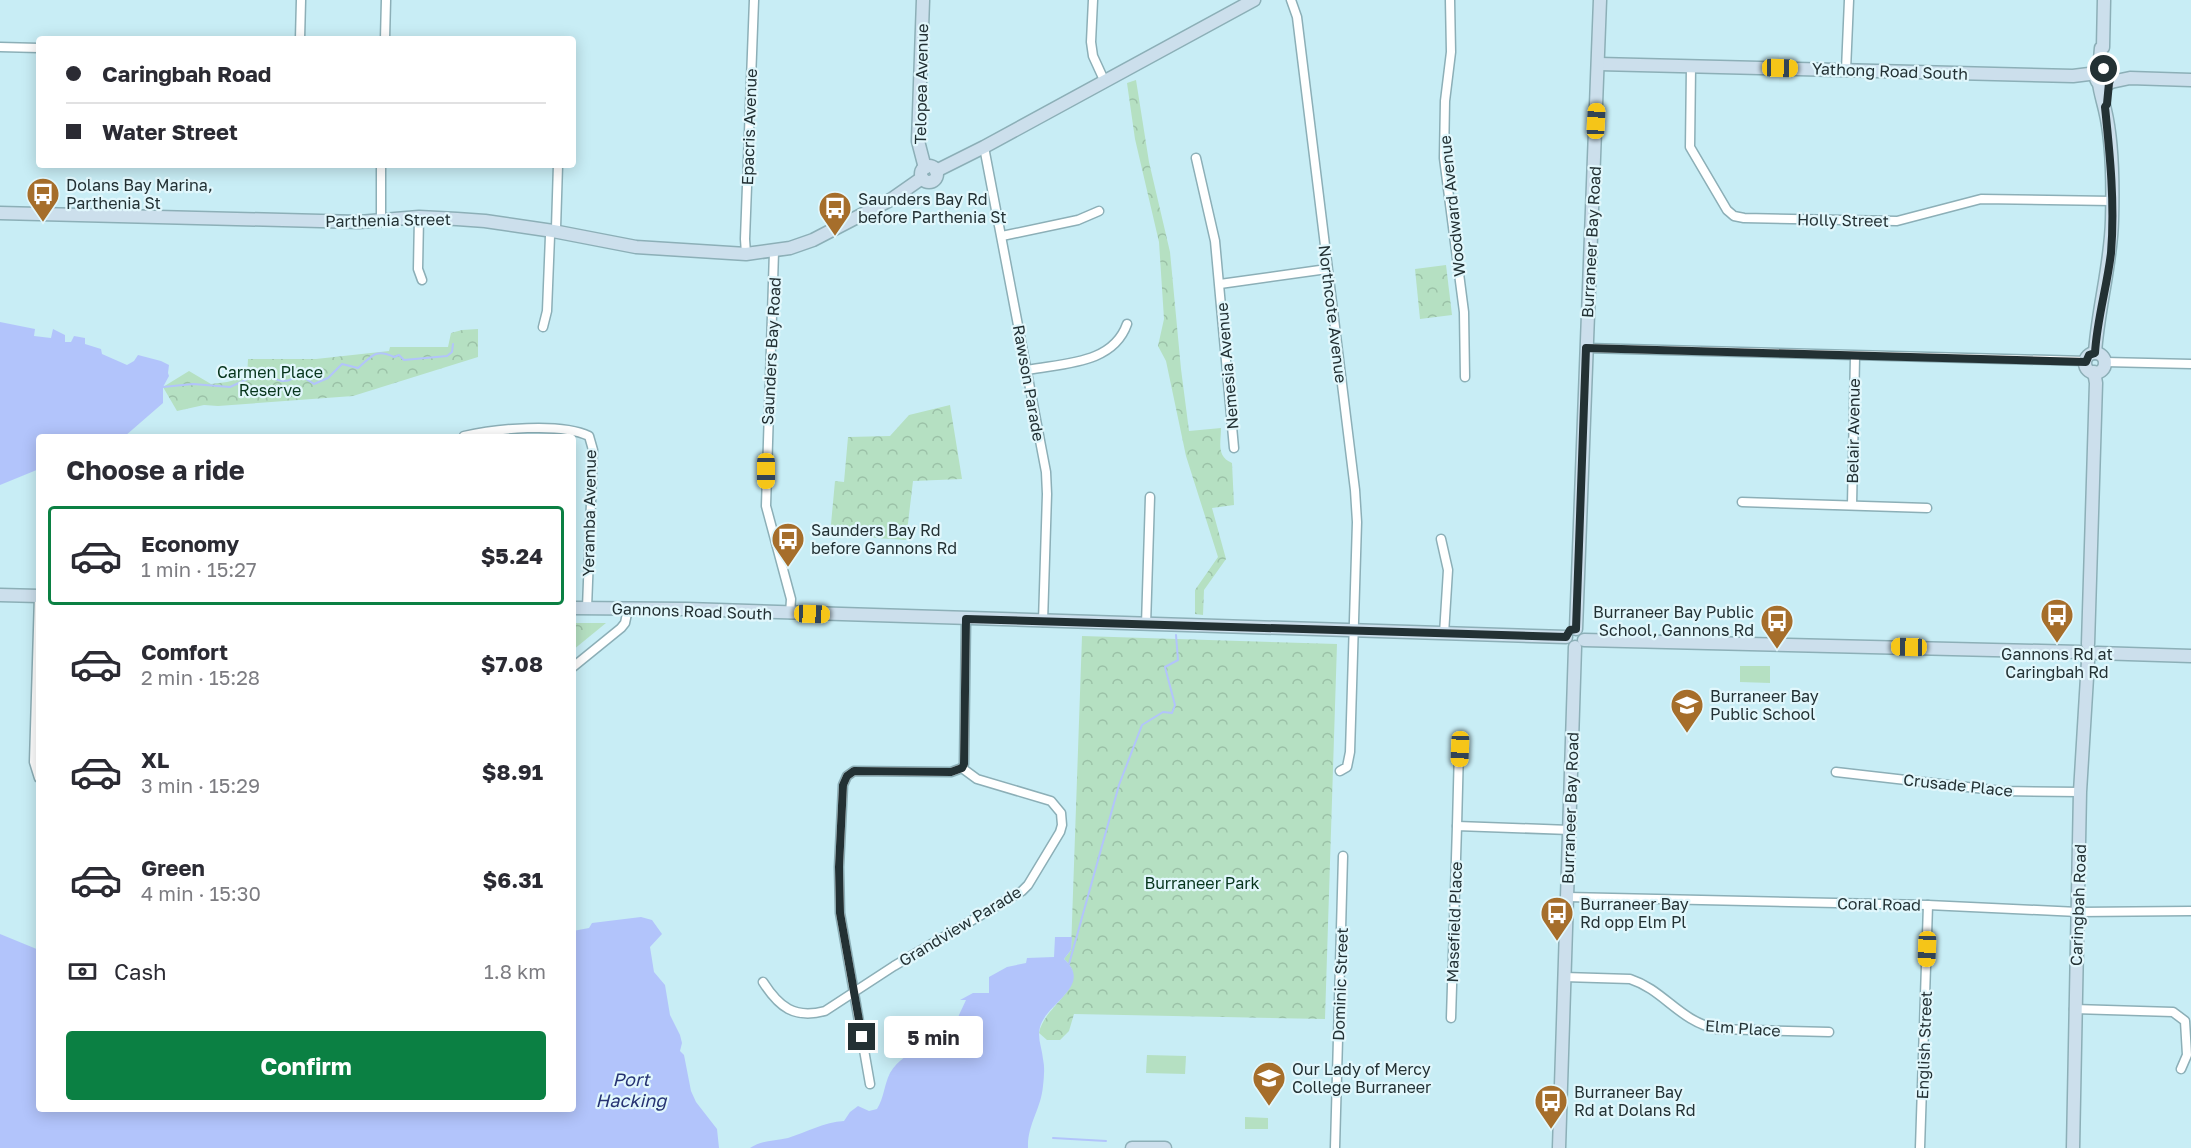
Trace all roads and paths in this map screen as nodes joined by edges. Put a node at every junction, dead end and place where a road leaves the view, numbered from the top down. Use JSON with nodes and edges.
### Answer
{"nodes":[{"id":1,"x":301,"y":0,"type":"edge"},
{"id":2,"x":386,"y":0,"type":"edge"},
{"id":3,"x":754,"y":0,"type":"edge"},
{"id":4,"x":923,"y":0,"type":"edge"},
{"id":5,"x":1093,"y":0,"type":"edge"},
{"id":6,"x":1254,"y":0,"type":"edge"},
{"id":7,"x":1291,"y":0,"type":"edge"},
{"id":8,"x":1450,"y":0,"type":"edge"},
{"id":9,"x":1600,"y":0,"type":"edge"},
{"id":10,"x":1849,"y":0,"type":"edge"},
{"id":11,"x":2104,"y":0,"type":"edge"},
{"id":12,"x":300,"y":36,"type":"edge"},
{"id":13,"x":385,"y":36,"type":"edge"},
{"id":14,"x":0,"y":46,"type":"edge"},
{"id":15,"x":36,"y":48,"type":"edge"},
{"id":16,"x":1599,"y":64,"type":"junction"},
{"id":17,"x":1691,"y":67,"type":"junction"},
{"id":18,"x":1846,"y":70,"type":"junction"},
{"id":19,"x":2104,"y":77,"type":"junction"},
{"id":20,"x":1104,"y":80,"type":"junction"},
{"id":21,"x":2191,"y":80,"type":"edge"},
{"id":22,"x":984,"y":147,"type":"junction"},
{"id":23,"x":1196,"y":158,"type":"dead end"},
{"id":24,"x":381,"y":168,"type":"edge"},
{"id":25,"x":558,"y":168,"type":"edge"},
{"id":26,"x":928,"y":172,"type":"junction"},
{"id":27,"x":2112,"y":201,"type":"junction"},
{"id":28,"x":1099,"y":211,"type":"dead end"},
{"id":29,"x":0,"y":213,"type":"edge"},
{"id":30,"x":418,"y":217,"type":"junction"},
{"id":31,"x":381,"y":221,"type":"junction"},
{"id":32,"x":553,"y":231,"type":"junction"},
{"id":33,"x":1002,"y":236,"type":"junction"},
{"id":34,"x":774,"y":251,"type":"junction"},
{"id":35,"x":746,"y":254,"type":"junction"},
{"id":36,"x":1327,"y":269,"type":"junction"},
{"id":37,"x":422,"y":280,"type":"dead end"},
{"id":38,"x":1220,"y":284,"type":"junction"},
{"id":39,"x":1126,"y":324,"type":"dead end"},
{"id":40,"x":543,"y":327,"type":"dead end"},
{"id":41,"x":1586,"y":348,"type":"junction"},
{"id":42,"x":2095,"y":353,"type":"junction"},
{"id":43,"x":1855,"y":357,"type":"junction"},
{"id":44,"x":2086,"y":362,"type":"junction"},
{"id":45,"x":2105,"y":362,"type":"junction"},
{"id":46,"x":2191,"y":364,"type":"edge"},
{"id":47,"x":1028,"y":370,"type":"junction"},
{"id":48,"x":2094,"y":372,"type":"junction"},
{"id":49,"x":1465,"y":377,"type":"dead end"},
{"id":50,"x":478,"y":434,"type":"edge"},
{"id":51,"x":1234,"y":448,"type":"dead end"},
{"id":52,"x":1150,"y":497,"type":"dead end"},
{"id":53,"x":1742,"y":502,"type":"dead end"},
{"id":54,"x":1852,"y":505,"type":"junction"},
{"id":55,"x":1927,"y":508,"type":"dead end"},
{"id":56,"x":1441,"y":539,"type":"dead end"},
{"id":57,"x":0,"y":595,"type":"edge"},
{"id":58,"x":36,"y":596,"type":"edge"},
{"id":59,"x":576,"y":608,"type":"edge"},
{"id":60,"x":587,"y":608,"type":"junction"},
{"id":61,"x":628,"y":609,"type":"junction"},
{"id":62,"x":790,"y":614,"type":"junction"},
{"id":63,"x":966,"y":619,"type":"junction"},
{"id":64,"x":1043,"y":622,"type":"junction"},
{"id":65,"x":1146,"y":625,"type":"junction"},
{"id":66,"x":1354,"y":630,"type":"junction"},
{"id":67,"x":1571,"y":633,"type":"junction"},
{"id":68,"x":1444,"y":634,"type":"junction"},
{"id":69,"x":1579,"y":643,"type":"junction"},
{"id":70,"x":2088,"y":652,"type":"junction"},
{"id":71,"x":2191,"y":656,"type":"edge"},
{"id":72,"x":576,"y":666,"type":"edge"},
{"id":73,"x":36,"y":696,"type":"edge"},
{"id":74,"x":1460,"y":749,"type":"dead end"},
{"id":75,"x":962,"y":768,"type":"junction"},
{"id":76,"x":1347,"y":770,"type":"dead end"},
{"id":77,"x":1836,"y":772,"type":"dead end"},
{"id":78,"x":36,"y":773,"type":"edge"},
{"id":79,"x":2080,"y":792,"type":"junction"},
{"id":80,"x":1457,"y":826,"type":"junction"},
{"id":81,"x":1570,"y":830,"type":"junction"},
{"id":82,"x":1343,"y":856,"type":"dead end"},
{"id":83,"x":1567,"y":897,"type":"junction"},
{"id":84,"x":1928,"y":905,"type":"junction"},
{"id":85,"x":2191,"y":911,"type":"edge"},
{"id":86,"x":2078,"y":912,"type":"junction"},
{"id":87,"x":1564,"y":977,"type":"junction"},
{"id":88,"x":763,"y":982,"type":"dead end"},
{"id":89,"x":855,"y":990,"type":"junction"},
{"id":90,"x":2074,"y":1009,"type":"junction"},
{"id":91,"x":1451,"y":1018,"type":"dead end"},
{"id":92,"x":1829,"y":1032,"type":"dead end"},
{"id":93,"x":2181,"y":1070,"type":"dead end"},
{"id":94,"x":870,"y":1084,"type":"dead end"},
{"id":95,"x":1132,"y":1148,"type":"edge"},
{"id":96,"x":1165,"y":1148,"type":"edge"},
{"id":97,"x":1335,"y":1148,"type":"edge"},
{"id":98,"x":1559,"y":1148,"type":"edge"},
{"id":99,"x":1920,"y":1148,"type":"edge"},
{"id":100,"x":2073,"y":1148,"type":"edge"}],
"edges":[{"from":1,"to":12,"type":"street"},
{"from":2,"to":13,"type":"street"},
{"from":3,"to":35,"type":"street","name":"Epacris Avenue"},
{"from":4,"to":26,"type":"street","name":"Telopea Avenue"},
{"from":5,"to":20,"type":"street"},
{"from":6,"to":20,"type":"street"},
{"from":7,"to":36,"type":"street","name":"Northcote Avenue"},
{"from":8,"to":49,"type":"street","name":"Woodward Avenue"},
{"from":9,"to":16,"type":"street","name":"Burraneer Bay Road"},
{"from":10,"to":18,"type":"street"},
{"from":11,"to":19,"type":"street"},
{"from":14,"to":15,"type":"street"},
{"from":16,"to":17,"type":"street","name":"Yathong Road South"},
{"from":16,"to":41,"type":"street","name":"Burraneer Bay Road"},
{"from":17,"to":18,"type":"street","name":"Yathong Road South"},
{"from":17,"to":27,"type":"street","name":"Holly Street"},
{"from":18,"to":19,"type":"street","name":"Yathong Road South"},
{"from":19,"to":21,"type":"street","name":"Yathong Road South"},
{"from":19,"to":27,"type":"street"},
{"from":20,"to":22,"type":"street"},
{"from":22,"to":26,"type":"street"},
{"from":22,"to":33,"type":"street","name":"Rawson Parade"},
{"from":23,"to":38,"type":"street","name":"Nemesia Avenue"},
{"from":24,"to":31,"type":"street"},
{"from":25,"to":32,"type":"street"},
{"from":26,"to":34,"type":"street"},
{"from":27,"to":42,"type":"street"},
{"from":28,"to":33,"type":"street"},
{"from":29,"to":31,"type":"street","name":"Parthenia Street"},
{"from":30,"to":31,"type":"street","name":"Parthenia Street"},
{"from":30,"to":32,"type":"street","name":"Parthenia Street"},
{"from":30,"to":37,"type":"street"},
{"from":32,"to":35,"type":"street","name":"Parthenia Street"},
{"from":32,"to":40,"type":"street"},
{"from":33,"to":47,"type":"street","name":"Rawson Parade"},
{"from":34,"to":35,"type":"street","name":"Parthenia Street"},
{"from":34,"to":62,"type":"street","name":"Saunders Bay Road"},
{"from":36,"to":38,"type":"street","name":"Nemesia Avenue"},
{"from":36,"to":66,"type":"street","name":"Northcote Avenue"},
{"from":38,"to":51,"type":"street","name":"Nemesia Avenue"},
{"from":39,"to":47,"type":"street"},
{"from":41,"to":43,"type":"street"},
{"from":41,"to":67,"type":"street","name":"Burraneer Bay Road"},
{"from":42,"to":44,"type":"street"},
{"from":42,"to":45,"type":"street"},
{"from":43,"to":44,"type":"street"},
{"from":43,"to":54,"type":"street","name":"Belair Avenue"},
{"from":44,"to":48,"type":"street"},
{"from":45,"to":46,"type":"street"},
{"from":45,"to":48,"type":"street"},
{"from":47,"to":64,"type":"street","name":"Rawson Parade"},
{"from":48,"to":70,"type":"street","name":"Caringbah Road"},
{"from":50,"to":60,"type":"street","name":"Yeramba Avenue"},
{"from":52,"to":65,"type":"street"},
{"from":53,"to":54,"type":"street","name":"Belair Avenue"},
{"from":54,"to":55,"type":"street","name":"Belair Avenue"},
{"from":56,"to":68,"type":"street"},
{"from":57,"to":58,"type":"street"},
{"from":59,"to":60,"type":"street","name":"Gannons Road South"},
{"from":60,"to":61,"type":"street","name":"Gannons Road South"},
{"from":61,"to":62,"type":"street","name":"Gannons Road South"},
{"from":61,"to":72,"type":"street"},
{"from":62,"to":63,"type":"street","name":"Gannons Road South"},
{"from":63,"to":64,"type":"street","name":"Gannons Road South"},
{"from":63,"to":75,"type":"street"},
{"from":64,"to":65,"type":"street","name":"Gannons Road South"},
{"from":65,"to":66,"type":"street","name":"Gannons Road South"},
{"from":66,"to":68,"type":"street","name":"Gannons Road South"},
{"from":66,"to":76,"type":"street"},
{"from":67,"to":68,"type":"street","name":"Gannons Road South"},
{"from":67,"to":69,"type":"street"},
{"from":69,"to":70,"type":"street"},
{"from":69,"to":81,"type":"street","name":"Burraneer Bay Road"},
{"from":70,"to":71,"type":"street"},
{"from":70,"to":79,"type":"street","name":"Caringbah Road"},
{"from":73,"to":78,"type":"street"},
{"from":74,"to":80,"type":"street","name":"Masefield Place"},
{"from":75,"to":89,"type":"street"},
{"from":75,"to":89,"type":"street","name":"Grandview Parade"},
{"from":77,"to":79,"type":"street","name":"Crusade Place"},
{"from":79,"to":86,"type":"street","name":"Caringbah Road"},
{"from":80,"to":81,"type":"street"},
{"from":80,"to":91,"type":"street","name":"Masefield Place"},
{"from":81,"to":83,"type":"street","name":"Burraneer Bay Road"},
{"from":82,"to":97,"type":"street","name":"Dominic Street"},
{"from":83,"to":84,"type":"street","name":"Coral Road"},
{"from":83,"to":87,"type":"street","name":"Burraneer Bay Road"},
{"from":84,"to":86,"type":"street","name":"Coral Road"},
{"from":84,"to":99,"type":"street","name":"English Street"},
{"from":85,"to":86,"type":"street","name":"Coral Road"},
{"from":86,"to":90,"type":"street","name":"Caringbah Road"},
{"from":87,"to":92,"type":"street","name":"Elm Place"},
{"from":87,"to":98,"type":"street","name":"Burraneer Bay Road"},
{"from":88,"to":89,"type":"street","name":"Grandview Parade"},
{"from":89,"to":94,"type":"street"},
{"from":90,"to":93,"type":"street"},
{"from":90,"to":100,"type":"street","name":"Caringbah Road"},
{"from":95,"to":96,"type":"street"}]}
